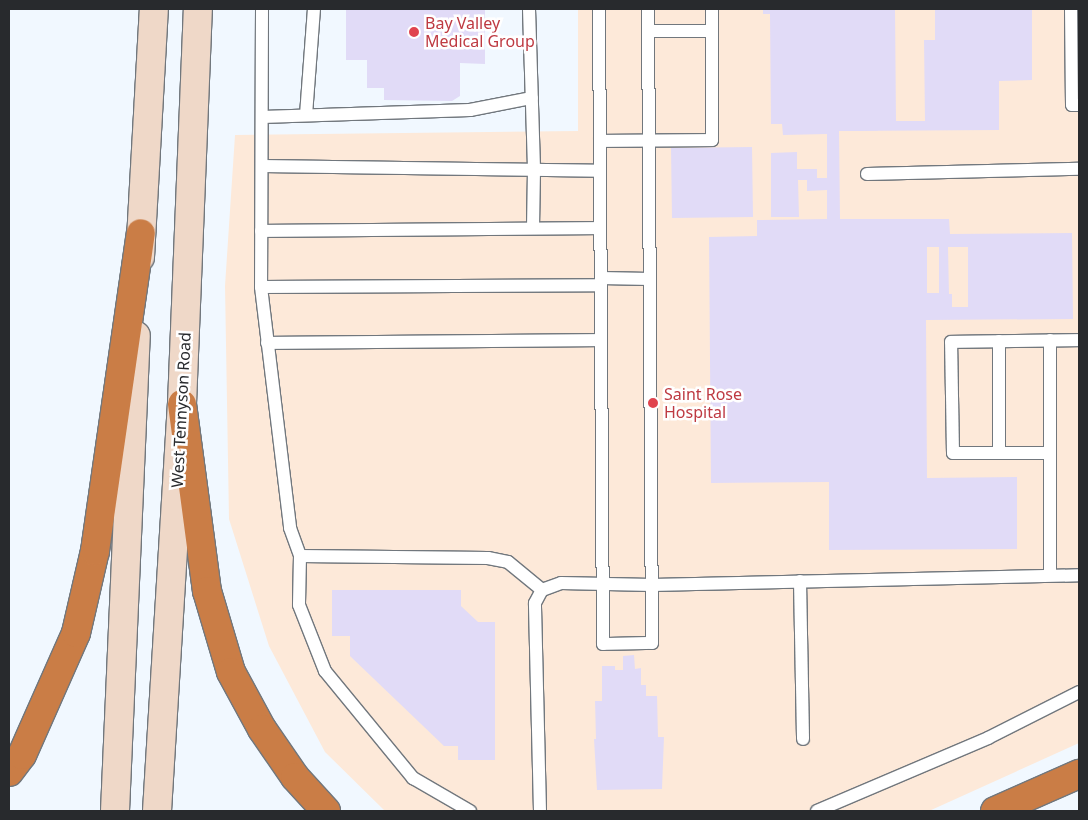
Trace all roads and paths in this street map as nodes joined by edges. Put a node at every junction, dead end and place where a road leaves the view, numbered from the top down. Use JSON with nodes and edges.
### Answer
{"nodes":[{"id":1,"x":154,"y":9,"type":"edge"},
{"id":2,"x":198,"y":9,"type":"edge"},
{"id":3,"x":262,"y":9,"type":"edge"},
{"id":4,"x":314,"y":9,"type":"edge"},
{"id":5,"x":529,"y":9,"type":"edge"},
{"id":6,"x":599,"y":9,"type":"edge"},
{"id":7,"x":648,"y":9,"type":"edge"},
{"id":8,"x":712,"y":9,"type":"edge"},
{"id":9,"x":1071,"y":9,"type":"edge"},
{"id":10,"x":648,"y":31,"type":"junction"},
{"id":11,"x":712,"y":31,"type":"junction"},
{"id":12,"x":532,"y":98,"type":"junction"},
{"id":13,"x":1079,"y":105,"type":"edge"},
{"id":14,"x":306,"y":115,"type":"junction"},
{"id":15,"x":262,"y":117,"type":"junction"},
{"id":16,"x":600,"y":141,"type":"junction"},
{"id":17,"x":649,"y":141,"type":"junction"},
{"id":18,"x":262,"y":166,"type":"junction"},
{"id":19,"x":1079,"y":169,"type":"edge"},
{"id":20,"x":534,"y":170,"type":"junction"},
{"id":21,"x":600,"y":171,"type":"junction"},
{"id":22,"x":867,"y":174,"type":"dead end"},
{"id":23,"x":533,"y":228,"type":"junction"},
{"id":24,"x":600,"y":228,"type":"junction"},
{"id":25,"x":261,"y":231,"type":"junction"},
{"id":26,"x":141,"y":233,"type":"junction"},
{"id":27,"x":650,"y":279,"type":"junction"},
{"id":28,"x":601,"y":282,"type":"junction"},
{"id":29,"x":261,"y":287,"type":"junction"},
{"id":30,"x":601,"y":340,"type":"junction"},
{"id":31,"x":1050,"y":340,"type":"junction"},
{"id":32,"x":1079,"y":340,"type":"edge"},
{"id":33,"x":999,"y":341,"type":"junction"},
{"id":34,"x":267,"y":343,"type":"junction"},
{"id":35,"x":182,"y":404,"type":"junction"},
{"id":36,"x":999,"y":453,"type":"junction"},
{"id":37,"x":1050,"y":453,"type":"junction"},
{"id":38,"x":300,"y":556,"type":"junction"},
{"id":39,"x":1050,"y":575,"type":"junction"},
{"id":40,"x":1079,"y":575,"type":"edge"},
{"id":41,"x":800,"y":581,"type":"junction"},
{"id":42,"x":603,"y":584,"type":"junction"},
{"id":43,"x":652,"y":585,"type":"junction"},
{"id":44,"x":542,"y":590,"type":"junction"},
{"id":45,"x":1079,"y":692,"type":"edge"},
{"id":46,"x":803,"y":739,"type":"dead end"},
{"id":47,"x":9,"y":772,"type":"edge"},
{"id":48,"x":1079,"y":774,"type":"edge"},
{"id":49,"x":115,"y":811,"type":"edge"},
{"id":50,"x":157,"y":811,"type":"edge"},
{"id":51,"x":326,"y":811,"type":"edge"},
{"id":52,"x":470,"y":811,"type":"edge"},
{"id":53,"x":540,"y":811,"type":"edge"},
{"id":54,"x":817,"y":811,"type":"edge"},
{"id":55,"x":995,"y":811,"type":"edge"}],
"edges":[{"from":1,"to":26,"type":"main road"},
{"from":2,"to":35,"type":"main road","name":"West Tennyson Road"},
{"from":3,"to":15,"type":"lane"},
{"from":4,"to":14,"type":"lane"},
{"from":5,"to":12,"type":"lane"},
{"from":6,"to":16,"type":"lane"},
{"from":7,"to":10,"type":"lane"},
{"from":8,"to":11,"type":"lane"},
{"from":9,"to":13,"type":"lane"},
{"from":10,"to":11,"type":"lane"},
{"from":10,"to":17,"type":"lane"},
{"from":11,"to":17,"type":"lane"},
{"from":12,"to":14,"type":"lane"},
{"from":12,"to":20,"type":"lane"},
{"from":14,"to":15,"type":"lane"},
{"from":15,"to":18,"type":"lane"},
{"from":16,"to":17,"type":"lane"},
{"from":16,"to":21,"type":"lane"},
{"from":17,"to":27,"type":"lane"},
{"from":18,"to":20,"type":"lane"},
{"from":18,"to":25,"type":"lane"},
{"from":19,"to":22,"type":"lane"},
{"from":20,"to":21,"type":"lane"},
{"from":20,"to":23,"type":"lane"},
{"from":21,"to":24,"type":"lane"},
{"from":23,"to":24,"type":"lane"},
{"from":23,"to":25,"type":"lane"},
{"from":24,"to":28,"type":"lane"},
{"from":25,"to":29,"type":"lane"},
{"from":26,"to":47,"type":"highway"},
{"from":26,"to":49,"type":"main road"},
{"from":27,"to":28,"type":"lane"},
{"from":27,"to":43,"type":"lane"},
{"from":28,"to":29,"type":"lane"},
{"from":28,"to":30,"type":"lane"},
{"from":29,"to":34,"type":"lane"},
{"from":30,"to":34,"type":"lane"},
{"from":30,"to":42,"type":"lane"},
{"from":31,"to":32,"type":"lane"},
{"from":31,"to":33,"type":"lane"},
{"from":31,"to":37,"type":"lane"},
{"from":33,"to":36,"type":"lane"},
{"from":33,"to":36,"type":"lane"},
{"from":34,"to":38,"type":"lane"},
{"from":35,"to":50,"type":"main road","name":"West Tennyson Road"},
{"from":35,"to":51,"type":"highway"},
{"from":36,"to":37,"type":"lane"},
{"from":37,"to":39,"type":"lane"},
{"from":38,"to":44,"type":"lane"},
{"from":38,"to":52,"type":"lane"},
{"from":39,"to":40,"type":"lane"},
{"from":39,"to":41,"type":"lane"},
{"from":41,"to":43,"type":"lane"},
{"from":41,"to":46,"type":"lane"},
{"from":42,"to":43,"type":"lane"},
{"from":42,"to":43,"type":"lane"},
{"from":42,"to":44,"type":"lane"},
{"from":44,"to":53,"type":"lane"},
{"from":45,"to":54,"type":"lane"},
{"from":48,"to":55,"type":"highway"}]}
